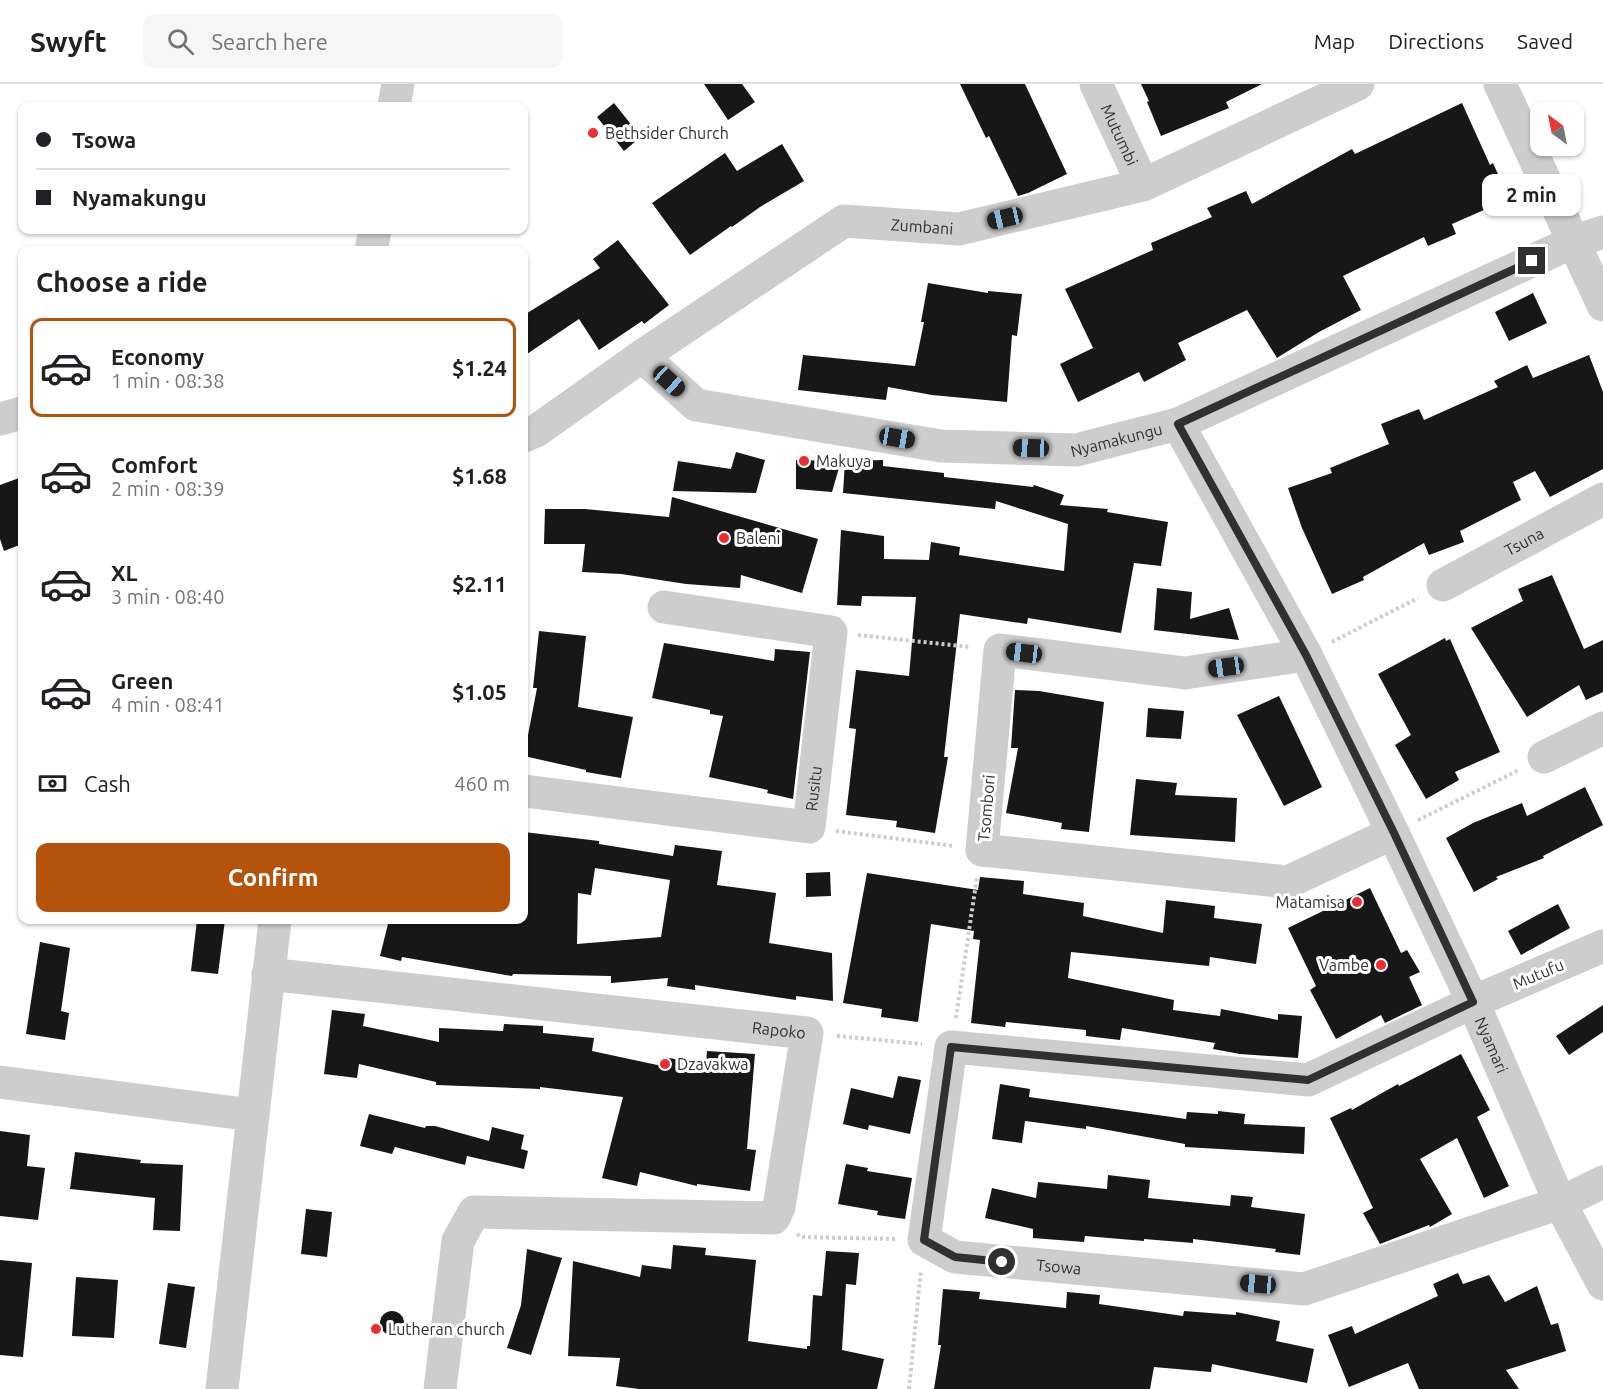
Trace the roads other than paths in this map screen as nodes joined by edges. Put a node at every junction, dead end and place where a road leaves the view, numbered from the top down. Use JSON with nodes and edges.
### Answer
{"nodes":[{"id":1,"x":398,"y":84,"type":"edge"},
{"id":2,"x":1096,"y":84,"type":"edge"},
{"id":3,"x":1358,"y":84,"type":"edge"},
{"id":4,"x":1500,"y":84,"type":"edge"},
{"id":5,"x":395,"y":102,"type":"edge"},
{"id":6,"x":1143,"y":185,"type":"junction"},
{"id":7,"x":1588,"y":237,"type":"edge"},
{"id":8,"x":1603,"y":305,"type":"edge"},
{"id":9,"x":642,"y":356,"type":"junction"},
{"id":10,"x":18,"y":413,"type":"edge"},
{"id":11,"x":0,"y":419,"type":"edge"},
{"id":12,"x":1178,"y":424,"type":"junction"},
{"id":13,"x":528,"y":434,"type":"edge"},
{"id":14,"x":1603,"y":499,"type":"edge"},
{"id":15,"x":1443,"y":585,"type":"road end"},
{"id":16,"x":664,"y":607,"type":"dead end"},
{"id":17,"x":1306,"y":655,"type":"junction"},
{"id":18,"x":1603,"y":728,"type":"edge"},
{"id":19,"x":1544,"y":757,"type":"road end"},
{"id":20,"x":528,"y":792,"type":"edge"},
{"id":21,"x":1394,"y":833,"type":"junction"},
{"id":22,"x":274,"y":924,"type":"edge"},
{"id":23,"x":1603,"y":946,"type":"edge"},
{"id":24,"x":267,"y":974,"type":"junction"},
{"id":25,"x":1473,"y":1002,"type":"junction"},
{"id":26,"x":0,"y":1083,"type":"edge"},
{"id":27,"x":252,"y":1115,"type":"junction"},
{"id":28,"x":1603,"y":1182,"type":"edge"},
{"id":29,"x":1560,"y":1203,"type":"junction"},
{"id":30,"x":1603,"y":1284,"type":"edge"},
{"id":31,"x":222,"y":1389,"type":"edge"},
{"id":32,"x":440,"y":1389,"type":"edge"}],
"edges":[{"from":1,"to":5,"type":"street"},
{"from":2,"to":6,"type":"street","name":"Mutumbi"},
{"from":3,"to":6,"type":"street","name":"Zumbani"},
{"from":4,"to":7,"type":"street"},
{"from":6,"to":9,"type":"street","name":"Zumbani"},
{"from":7,"to":8,"type":"street"},
{"from":7,"to":12,"type":"street","name":"Nyamakungu"},
{"from":9,"to":12,"type":"street","name":"Nyamakungu"},
{"from":9,"to":13,"type":"street","name":"Zumbani"},
{"from":10,"to":11,"type":"street"},
{"from":12,"to":17,"type":"street","name":"Nyamari"},
{"from":14,"to":15,"type":"street","name":"Tsuna"},
{"from":16,"to":20,"type":"street","name":"Rusitu"},
{"from":17,"to":21,"type":"street","name":"Nyamari"},
{"from":17,"to":21,"type":"street","name":"Tsombori"},
{"from":18,"to":19,"type":"street"},
{"from":21,"to":25,"type":"street","name":"Nyamari"},
{"from":22,"to":24,"type":"street"},
{"from":23,"to":25,"type":"street","name":"Mutufu"},
{"from":24,"to":27,"type":"street"},
{"from":24,"to":32,"type":"street","name":"Rapoko"},
{"from":25,"to":29,"type":"street","name":"Nyamari"},
{"from":25,"to":29,"type":"street","name":"Tsowa"},
{"from":26,"to":27,"type":"street"},
{"from":27,"to":31,"type":"street"},
{"from":28,"to":29,"type":"street","name":"Tsowa"},
{"from":29,"to":30,"type":"street","name":"Nyamari"}]}
